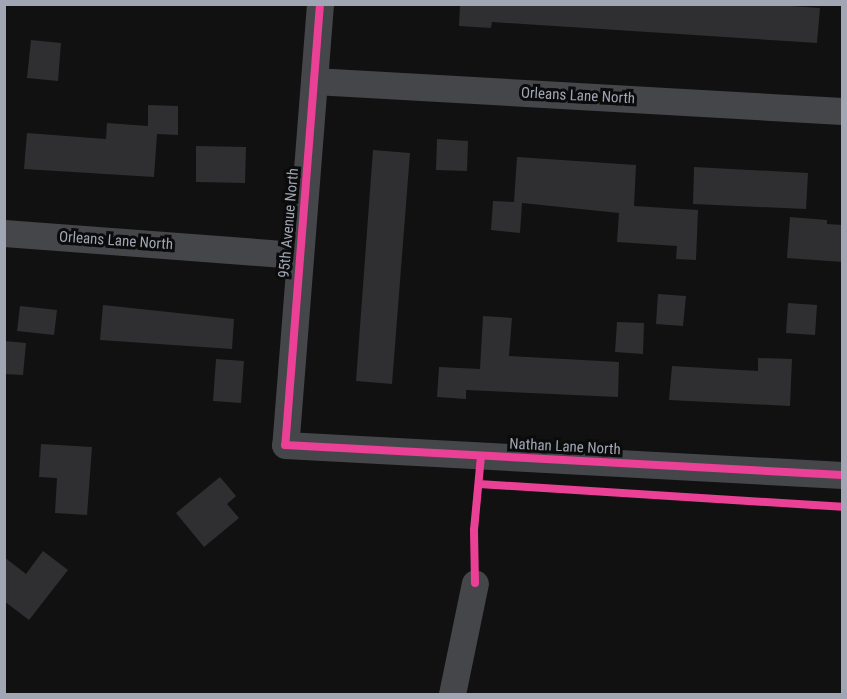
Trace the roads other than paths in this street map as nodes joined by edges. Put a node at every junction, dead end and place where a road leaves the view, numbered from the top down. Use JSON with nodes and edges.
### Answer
{"nodes":[{"id":1,"x":320,"y":4,"type":"edge"},
{"id":2,"x":314,"y":81,"type":"junction"},
{"id":3,"x":843,"y":111,"type":"edge"},
{"id":4,"x":4,"y":233,"type":"edge"},
{"id":5,"x":299,"y":255,"type":"junction"},
{"id":6,"x":285,"y":445,"type":"joint"},
{"id":7,"x":843,"y":475,"type":"edge"},
{"id":8,"x":475,"y":584,"type":"dead end"},
{"id":9,"x":452,"y":694,"type":"edge"}],
"edges":[{"from":1,"to":2,"type":"street","name":"95th Avenue North"},
{"from":2,"to":3,"type":"street","name":"Orleans Lane North"},
{"from":2,"to":5,"type":"street","name":"95th Avenue North"},
{"from":4,"to":5,"type":"street","name":"Orleans Lane North"},
{"from":5,"to":6,"type":"street","name":"95th Avenue North"},
{"from":6,"to":7,"type":"street","name":"Nathan Lane North"},
{"from":8,"to":9,"type":"street"}]}
